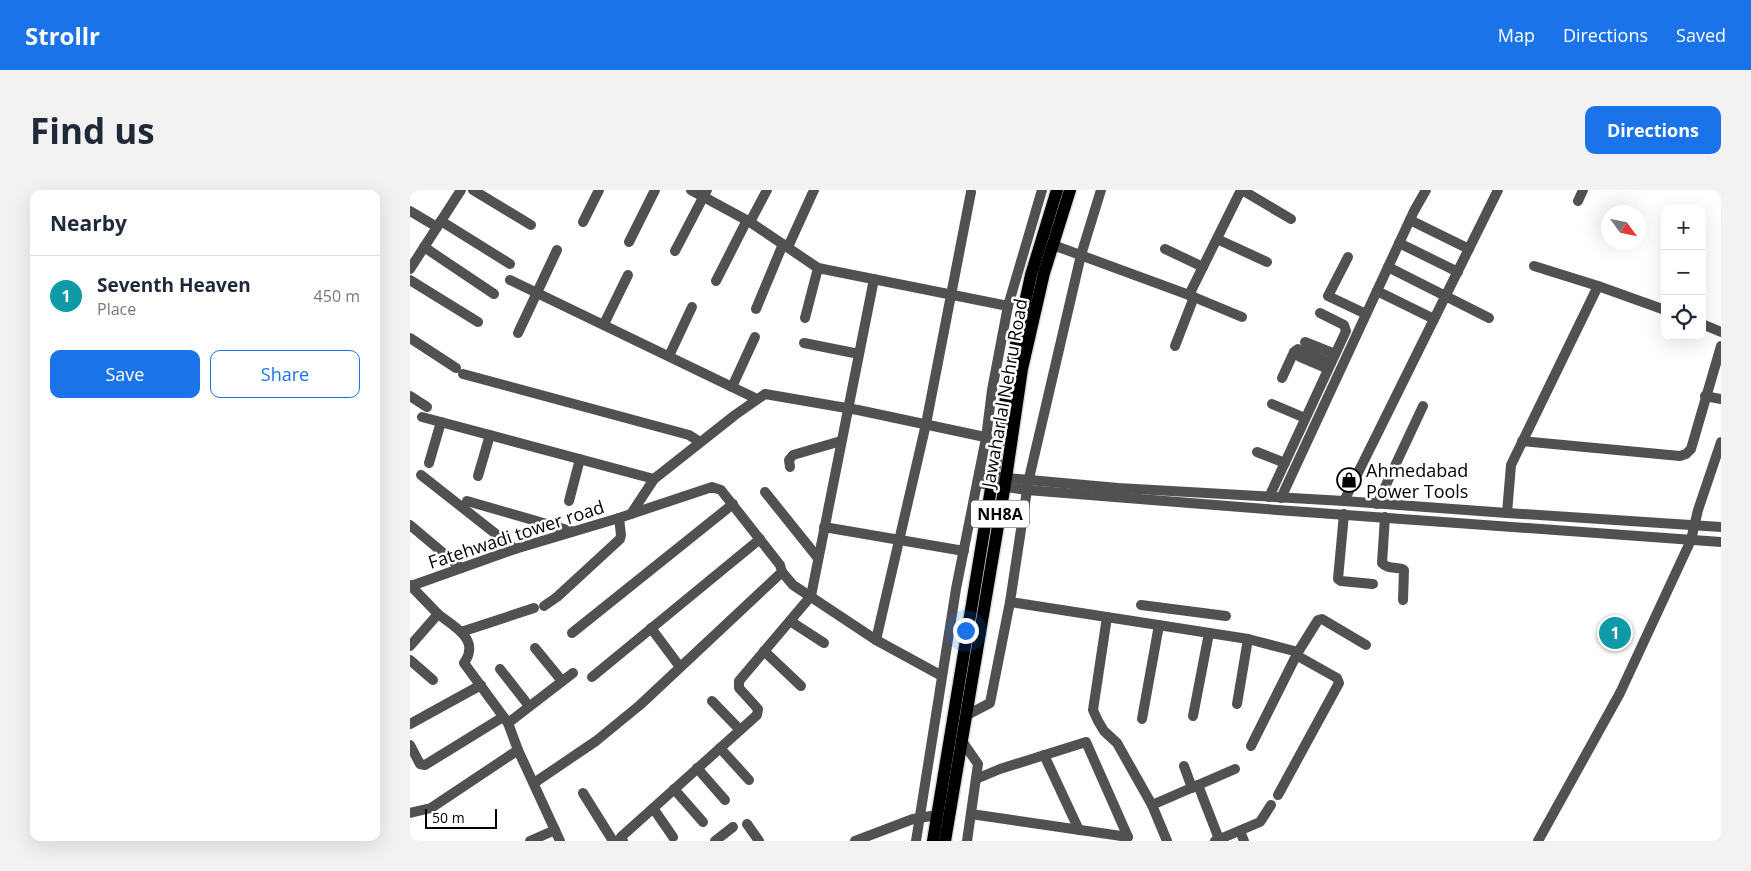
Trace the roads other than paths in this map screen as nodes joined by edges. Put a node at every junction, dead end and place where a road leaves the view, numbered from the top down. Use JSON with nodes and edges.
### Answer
{"nodes":[{"id":1,"x":473,"y":190,"type":"edge"},
{"id":2,"x":599,"y":190,"type":"edge"},
{"id":3,"x":655,"y":190,"type":"edge"},
{"id":4,"x":690,"y":190,"type":"edge"},
{"id":5,"x":767,"y":190,"type":"edge"},
{"id":6,"x":814,"y":190,"type":"edge"},
{"id":7,"x":1042,"y":190,"type":"edge"},
{"id":8,"x":1057,"y":190,"type":"edge"},
{"id":9,"x":1070,"y":190,"type":"edge"},
{"id":10,"x":1101,"y":190,"type":"edge"},
{"id":11,"x":1242,"y":190,"type":"edge"},
{"id":12,"x":1426,"y":190,"type":"edge"},
{"id":13,"x":1498,"y":190,"type":"edge"},
{"id":14,"x":1583,"y":190,"type":"edge"},
{"id":15,"x":456,"y":191,"type":"edge"},
{"id":16,"x":971,"y":192,"type":"dead end"},
{"id":17,"x":705,"y":193,"type":"edge"},
{"id":18,"x":1578,"y":201,"type":"dead end"},
{"id":19,"x":410,"y":210,"type":"edge"},
{"id":20,"x":1291,"y":219,"type":"dead end"},
{"id":21,"x":1410,"y":220,"type":"junction"},
{"id":22,"x":748,"y":221,"type":"junction"},
{"id":23,"x":583,"y":222,"type":"dead end"},
{"id":24,"x":439,"y":224,"type":"junction"},
{"id":25,"x":531,"y":225,"type":"dead end"},
{"id":26,"x":1217,"y":239,"type":"junction"},
{"id":27,"x":629,"y":242,"type":"dead end"},
{"id":28,"x":1399,"y":243,"type":"junction"},
{"id":29,"x":785,"y":245,"type":"junction"},
{"id":30,"x":1053,"y":245,"type":"junction"},
{"id":31,"x":424,"y":247,"type":"junction"},
{"id":32,"x":1165,"y":249,"type":"dead end"},
{"id":33,"x":1469,"y":249,"type":"junction"},
{"id":34,"x":557,"y":250,"type":"dead end"},
{"id":35,"x":675,"y":251,"type":"dead end"},
{"id":36,"x":1081,"y":255,"type":"junction"},
{"id":37,"x":1348,"y":257,"type":"dead end"},
{"id":38,"x":1267,"y":262,"type":"dead end"},
{"id":39,"x":510,"y":264,"type":"dead end"},
{"id":40,"x":411,"y":265,"type":"edge"},
{"id":41,"x":1534,"y":266,"type":"dead end"},
{"id":42,"x":1203,"y":267,"type":"junction"},
{"id":43,"x":1388,"y":267,"type":"junction"},
{"id":44,"x":818,"y":268,"type":"junction"},
{"id":45,"x":1458,"y":272,"type":"junction"},
{"id":46,"x":628,"y":275,"type":"dead end"},
{"id":47,"x":874,"y":279,"type":"junction"},
{"id":48,"x":410,"y":280,"type":"edge"},
{"id":49,"x":510,"y":280,"type":"dead end"},
{"id":50,"x":716,"y":281,"type":"dead end"},
{"id":51,"x":1598,"y":286,"type":"junction"},
{"id":52,"x":1377,"y":291,"type":"junction"},
{"id":53,"x":537,"y":293,"type":"junction"},
{"id":54,"x":494,"y":294,"type":"dead end"},
{"id":55,"x":950,"y":294,"type":"junction"},
{"id":56,"x":1192,"y":296,"type":"junction"},
{"id":57,"x":1446,"y":296,"type":"junction"},
{"id":58,"x":1008,"y":306,"type":"junction"},
{"id":59,"x":692,"y":307,"type":"dead end"},
{"id":60,"x":756,"y":309,"type":"dead end"},
{"id":61,"x":1661,"y":309,"type":"edge"},
{"id":62,"x":1320,"y":313,"type":"dead end"},
{"id":63,"x":1366,"y":314,"type":"junction"},
{"id":64,"x":1242,"y":317,"type":"dead end"},
{"id":65,"x":805,"y":318,"type":"dead end"},
{"id":66,"x":1489,"y":318,"type":"dead end"},
{"id":67,"x":1434,"y":319,"type":"junction"},
{"id":68,"x":478,"y":322,"type":"dead end"},
{"id":69,"x":604,"y":324,"type":"junction"},
{"id":70,"x":1706,"y":326,"type":"edge"},
{"id":71,"x":1721,"y":332,"type":"edge"},
{"id":72,"x":518,"y":333,"type":"dead end"},
{"id":73,"x":410,"y":338,"type":"edge"},
{"id":74,"x":755,"y":338,"type":"dead end"},
{"id":75,"x":1305,"y":342,"type":"dead end"},
{"id":76,"x":804,"y":343,"type":"dead end"},
{"id":77,"x":1175,"y":346,"type":"dead end"},
{"id":78,"x":1721,"y":346,"type":"edge"},
{"id":79,"x":859,"y":354,"type":"junction"},
{"id":80,"x":669,"y":356,"type":"junction"},
{"id":81,"x":1300,"y":357,"type":"dead end"},
{"id":82,"x":1331,"y":362,"type":"junction"},
{"id":83,"x":1282,"y":378,"type":"dead end"},
{"id":84,"x":732,"y":387,"type":"junction"},
{"id":85,"x":410,"y":396,"type":"edge"},
{"id":86,"x":1705,"y":396,"type":"junction"},
{"id":87,"x":757,"y":399,"type":"junction"},
{"id":88,"x":1721,"y":399,"type":"edge"},
{"id":89,"x":1272,"y":404,"type":"dead end"},
{"id":90,"x":1423,"y":406,"type":"dead end"},
{"id":91,"x":427,"y":407,"type":"dead end"},
{"id":92,"x":848,"y":408,"type":"junction"},
{"id":93,"x":422,"y":417,"type":"dead end"},
{"id":94,"x":1305,"y":418,"type":"junction"},
{"id":95,"x":441,"y":422,"type":"junction"},
{"id":96,"x":926,"y":424,"type":"junction"},
{"id":97,"x":490,"y":435,"type":"junction"},
{"id":98,"x":986,"y":438,"type":"junction"},
{"id":99,"x":999,"y":440,"type":"junction"},
{"id":100,"x":841,"y":441,"type":"junction"},
{"id":101,"x":700,"y":442,"type":"junction"},
{"id":102,"x":1522,"y":442,"type":"junction"},
{"id":103,"x":1721,"y":442,"type":"edge"},
{"id":104,"x":1256,"y":452,"type":"dead end"},
{"id":105,"x":580,"y":459,"type":"junction"},
{"id":106,"x":429,"y":463,"type":"dead end"},
{"id":107,"x":1285,"y":463,"type":"junction"},
{"id":108,"x":790,"y":467,"type":"dead end"},
{"id":109,"x":421,"y":475,"type":"dead end"},
{"id":110,"x":478,"y":476,"type":"dead end"},
{"id":111,"x":978,"y":478,"type":"junction"},
{"id":112,"x":654,"y":479,"type":"junction"},
{"id":113,"x":992,"y":481,"type":"junction"},
{"id":114,"x":1006,"y":483,"type":"junction"},
{"id":115,"x":1028,"y":485,"type":"junction"},
{"id":116,"x":765,"y":492,"type":"dead end"},
{"id":117,"x":1269,"y":497,"type":"junction"},
{"id":118,"x":1281,"y":498,"type":"junction"},
{"id":119,"x":569,"y":500,"type":"dead end"},
{"id":120,"x":467,"y":501,"type":"dead end"},
{"id":121,"x":1344,"y":501,"type":"junction"},
{"id":122,"x":733,"y":504,"type":"junction"},
{"id":123,"x":1377,"y":504,"type":"junction"},
{"id":124,"x":631,"y":514,"type":"junction"},
{"id":125,"x":1344,"y":514,"type":"junction"},
{"id":126,"x":1507,"y":514,"type":"junction"},
{"id":127,"x":1385,"y":517,"type":"junction"},
{"id":128,"x":619,"y":518,"type":"junction"},
{"id":129,"x":1694,"y":524,"type":"junction"},
{"id":130,"x":410,"y":525,"type":"edge"},
{"id":131,"x":824,"y":527,"type":"junction"},
{"id":132,"x":1721,"y":527,"type":"edge"},
{"id":133,"x":572,"y":531,"type":"junction"},
{"id":134,"x":760,"y":539,"type":"junction"},
{"id":135,"x":1691,"y":540,"type":"junction"},
{"id":136,"x":899,"y":541,"type":"junction"},
{"id":137,"x":1721,"y":542,"type":"edge"},
{"id":138,"x":515,"y":550,"type":"junction"},
{"id":139,"x":964,"y":551,"type":"junction"},
{"id":140,"x":818,"y":558,"type":"junction"},
{"id":141,"x":461,"y":568,"type":"junction"},
{"id":142,"x":782,"y":572,"type":"junction"},
{"id":143,"x":1372,"y":584,"type":"dead end"},
{"id":144,"x":410,"y":585,"type":"edge"},
{"id":145,"x":811,"y":596,"type":"junction"},
{"id":146,"x":1403,"y":600,"type":"dead end"},
{"id":147,"x":1010,"y":602,"type":"junction"},
{"id":148,"x":1142,"y":604,"type":"dead end"},
{"id":149,"x":1178,"y":609,"type":"junction"},
{"id":150,"x":438,"y":614,"type":"junction"},
{"id":151,"x":1226,"y":616,"type":"dead end"},
{"id":152,"x":1107,"y":617,"type":"junction"},
{"id":153,"x":790,"y":621,"type":"junction"},
{"id":154,"x":1159,"y":625,"type":"junction"},
{"id":155,"x":651,"y":628,"type":"junction"},
{"id":156,"x":1175,"y":628,"type":"junction"},
{"id":157,"x":461,"y":632,"type":"junction"},
{"id":158,"x":572,"y":633,"type":"dead end"},
{"id":159,"x":1209,"y":633,"type":"junction"},
{"id":160,"x":876,"y":640,"type":"junction"},
{"id":161,"x":1248,"y":640,"type":"junction"},
{"id":162,"x":824,"y":643,"type":"dead end"},
{"id":163,"x":1366,"y":644,"type":"dead end"},
{"id":164,"x":410,"y":646,"type":"edge"},
{"id":165,"x":535,"y":648,"type":"dead end"},
{"id":166,"x":764,"y":651,"type":"junction"},
{"id":167,"x":1297,"y":654,"type":"junction"},
{"id":168,"x":410,"y":660,"type":"edge"},
{"id":169,"x":680,"y":667,"type":"junction"},
{"id":170,"x":500,"y":669,"type":"dead end"},
{"id":171,"x":573,"y":673,"type":"dead end"},
{"id":172,"x":942,"y":676,"type":"junction"},
{"id":173,"x":592,"y":677,"type":"dead end"},
{"id":174,"x":433,"y":680,"type":"dead end"},
{"id":175,"x":562,"y":682,"type":"junction"},
{"id":176,"x":481,"y":685,"type":"junction"},
{"id":177,"x":800,"y":686,"type":"dead end"},
{"id":178,"x":712,"y":701,"type":"dead end"},
{"id":179,"x":1238,"y":704,"type":"dead end"},
{"id":180,"x":529,"y":706,"type":"junction"},
{"id":181,"x":967,"y":715,"type":"junction"},
{"id":182,"x":1193,"y":716,"type":"dead end"},
{"id":183,"x":1142,"y":719,"type":"dead end"},
{"id":184,"x":505,"y":720,"type":"junction"},
{"id":185,"x":410,"y":724,"type":"edge"},
{"id":186,"x":740,"y":730,"type":"junction"},
{"id":187,"x":962,"y":741,"type":"junction"},
{"id":188,"x":410,"y":745,"type":"edge"},
{"id":189,"x":1251,"y":746,"type":"dead end"},
{"id":190,"x":720,"y":748,"type":"junction"},
{"id":191,"x":518,"y":750,"type":"junction"},
{"id":192,"x":1044,"y":755,"type":"junction"},
{"id":193,"x":1184,"y":766,"type":"dead end"},
{"id":194,"x":696,"y":768,"type":"junction"},
{"id":195,"x":1235,"y":769,"type":"dead end"},
{"id":196,"x":976,"y":779,"type":"junction"},
{"id":197,"x":749,"y":780,"type":"dead end"},
{"id":198,"x":534,"y":783,"type":"junction"},
{"id":199,"x":1195,"y":786,"type":"junction"},
{"id":200,"x":674,"y":789,"type":"junction"},
{"id":201,"x":584,"y":793,"type":"dead end"},
{"id":202,"x":1278,"y":795,"type":"dead end"},
{"id":203,"x":725,"y":800,"type":"dead end"},
{"id":204,"x":410,"y":801,"type":"edge"},
{"id":205,"x":1152,"y":805,"type":"junction"},
{"id":206,"x":1271,"y":805,"type":"dead end"},
{"id":207,"x":653,"y":808,"type":"junction"},
{"id":208,"x":412,"y":812,"type":"edge"},
{"id":209,"x":971,"y":814,"type":"junction"},
{"id":210,"x":937,"y":815,"type":"junction"},
{"id":211,"x":920,"y":818,"type":"junction"},
{"id":212,"x":703,"y":822,"type":"dead end"},
{"id":213,"x":747,"y":824,"type":"dead end"},
{"id":214,"x":733,"y":827,"type":"dead end"},
{"id":215,"x":556,"y":830,"type":"junction"},
{"id":216,"x":1079,"y":830,"type":"junction"},
{"id":217,"x":1242,"y":836,"type":"edge"},
{"id":218,"x":673,"y":837,"type":"dead end"},
{"id":219,"x":713,"y":838,"type":"edge"},
{"id":220,"x":618,"y":840,"type":"edge"},
{"id":221,"x":1217,"y":840,"type":"edge"},
{"id":222,"x":530,"y":841,"type":"edge"},
{"id":223,"x":560,"y":841,"type":"edge"},
{"id":224,"x":759,"y":841,"type":"edge"},
{"id":225,"x":855,"y":841,"type":"edge"},
{"id":226,"x":916,"y":841,"type":"edge"},
{"id":227,"x":933,"y":841,"type":"edge"},
{"id":228,"x":945,"y":841,"type":"edge"},
{"id":229,"x":967,"y":841,"type":"edge"},
{"id":230,"x":1167,"y":841,"type":"edge"},
{"id":231,"x":1538,"y":841,"type":"edge"}],
"edges":[{"from":1,"to":25,"type":"street"},
{"from":2,"to":23,"type":"street"},
{"from":3,"to":27,"type":"street"},
{"from":4,"to":17,"type":"street"},
{"from":5,"to":22,"type":"street"},
{"from":6,"to":29,"type":"street"},
{"from":7,"to":58,"type":"street"},
{"from":8,"to":99,"type":"main road","name":"Jawaharlal Nehru Road","number":"NH8A"},
{"from":9,"to":30,"type":"main road","name":"Jawaharlal Nehru Road","number":"NH8A"},
{"from":10,"to":36,"type":"street"},
{"from":11,"to":20,"type":"street"},
{"from":11,"to":26,"type":"street"},
{"from":12,"to":21,"type":"street"},
{"from":13,"to":33,"type":"street"},
{"from":14,"to":18,"type":"street"},
{"from":15,"to":24,"type":"street"},
{"from":16,"to":55,"type":"street"},
{"from":17,"to":22,"type":"street"},
{"from":17,"to":35,"type":"street"},
{"from":19,"to":24,"type":"street"},
{"from":21,"to":28,"type":"street"},
{"from":21,"to":33,"type":"street"},
{"from":22,"to":29,"type":"street"},
{"from":22,"to":50,"type":"street"},
{"from":24,"to":31,"type":"street"},
{"from":24,"to":39,"type":"street"},
{"from":26,"to":38,"type":"street"},
{"from":26,"to":42,"type":"street"},
{"from":28,"to":43,"type":"street"},
{"from":28,"to":45,"type":"street"},
{"from":29,"to":44,"type":"street"},
{"from":29,"to":60,"type":"street"},
{"from":30,"to":36,"type":"street"},
{"from":30,"to":114,"type":"main road","name":"Jawaharlal Nehru Road","number":"NH8A"},
{"from":31,"to":40,"type":"street"},
{"from":31,"to":54,"type":"street"},
{"from":32,"to":42,"type":"street"},
{"from":33,"to":45,"type":"street"},
{"from":34,"to":53,"type":"street"},
{"from":36,"to":56,"type":"street"},
{"from":36,"to":115,"type":"street"},
{"from":37,"to":63,"type":"street"},
{"from":41,"to":51,"type":"street"},
{"from":42,"to":56,"type":"street"},
{"from":43,"to":52,"type":"street"},
{"from":43,"to":57,"type":"street"},
{"from":44,"to":47,"type":"street"},
{"from":44,"to":65,"type":"street"},
{"from":45,"to":57,"type":"street"},
{"from":46,"to":69,"type":"street"},
{"from":47,"to":55,"type":"street"},
{"from":47,"to":79,"type":"street"},
{"from":48,"to":68,"type":"street"},
{"from":49,"to":53,"type":"street"},
{"from":51,"to":61,"type":"street"},
{"from":51,"to":102,"type":"street"},
{"from":52,"to":63,"type":"street"},
{"from":52,"to":67,"type":"street"},
{"from":53,"to":69,"type":"street"},
{"from":53,"to":72,"type":"street"},
{"from":55,"to":58,"type":"street"},
{"from":55,"to":96,"type":"street"},
{"from":56,"to":64,"type":"street"},
{"from":56,"to":77,"type":"street"},
{"from":57,"to":66,"type":"street"},
{"from":57,"to":67,"type":"street"},
{"from":58,"to":98,"type":"street"},
{"from":59,"to":80,"type":"street"},
{"from":62,"to":82,"type":"street"},
{"from":63,"to":118,"type":"street"},
{"from":67,"to":121,"type":"street"},
{"from":69,"to":80,"type":"street"},
{"from":70,"to":71,"type":"street"},
{"from":73,"to":101,"type":"street"},
{"from":74,"to":84,"type":"street"},
{"from":75,"to":82,"type":"street"},
{"from":76,"to":79,"type":"street"},
{"from":78,"to":86,"type":"street"},
{"from":79,"to":92,"type":"street"},
{"from":80,"to":84,"type":"street"},
{"from":81,"to":82,"type":"street"},
{"from":82,"to":83,"type":"street"},
{"from":82,"to":94,"type":"street"},
{"from":84,"to":87,"type":"street"},
{"from":85,"to":91,"type":"street"},
{"from":86,"to":88,"type":"street"},
{"from":86,"to":102,"type":"street"},
{"from":87,"to":92,"type":"street"},
{"from":87,"to":101,"type":"street"},
{"from":89,"to":94,"type":"street"},
{"from":90,"to":123,"type":"street"},
{"from":92,"to":96,"type":"street"},
{"from":92,"to":100,"type":"street"},
{"from":93,"to":95,"type":"street"},
{"from":94,"to":107,"type":"street"},
{"from":95,"to":97,"type":"street"},
{"from":95,"to":106,"type":"street"},
{"from":96,"to":98,"type":"street"},
{"from":96,"to":136,"type":"street"},
{"from":97,"to":105,"type":"street"},
{"from":97,"to":110,"type":"street"},
{"from":98,"to":99,"type":"street"},
{"from":98,"to":111,"type":"street"},
{"from":99,"to":113,"type":"main road","name":"Jawaharlal Nehru Road","number":"NH8A"},
{"from":100,"to":108,"type":"street"},
{"from":100,"to":131,"type":"street"},
{"from":101,"to":112,"type":"street"},
{"from":102,"to":126,"type":"street"},
{"from":103,"to":129,"type":"street"},
{"from":104,"to":107,"type":"street"},
{"from":105,"to":112,"type":"street"},
{"from":105,"to":119,"type":"street"},
{"from":107,"to":117,"type":"street"},
{"from":109,"to":138,"type":"street"},
{"from":111,"to":113,"type":"street"},
{"from":111,"to":139,"type":"street"},
{"from":112,"to":124,"type":"street"},
{"from":113,"to":114,"type":"street"},
{"from":113,"to":210,"type":"main road","name":"Jawaharlal Nehru Road","number":"NH8A"},
{"from":114,"to":115,"type":"street"},
{"from":114,"to":181,"type":"main road","name":"Jawaharlal Nehru Road","number":"NH8A"},
{"from":115,"to":117,"type":"street"},
{"from":115,"to":125,"type":"street"},
{"from":115,"to":147,"type":"street"},
{"from":116,"to":140,"type":"street"},
{"from":117,"to":118,"type":"street"},
{"from":118,"to":121,"type":"street"},
{"from":120,"to":133,"type":"street"},
{"from":121,"to":123,"type":"street"},
{"from":122,"to":124,"type":"street","name":"Fatehwadi tower road"},
{"from":122,"to":134,"type":"street"},
{"from":122,"to":158,"type":"street"},
{"from":123,"to":126,"type":"street"},
{"from":124,"to":128,"type":"street","name":"Fatehwadi tower road"},
{"from":125,"to":127,"type":"street"},
{"from":125,"to":143,"type":"street"},
{"from":126,"to":129,"type":"street"},
{"from":127,"to":135,"type":"street"},
{"from":127,"to":146,"type":"street"},
{"from":128,"to":133,"type":"street","name":"Fatehwadi tower road"},
{"from":128,"to":157,"type":"street"},
{"from":129,"to":132,"type":"street"},
{"from":129,"to":135,"type":"street"},
{"from":130,"to":141,"type":"street"},
{"from":131,"to":136,"type":"street"},
{"from":131,"to":140,"type":"street"},
{"from":133,"to":138,"type":"street","name":"Fatehwadi tower road"},
{"from":134,"to":142,"type":"street"},
{"from":134,"to":155,"type":"street"},
{"from":135,"to":137,"type":"street"},
{"from":135,"to":231,"type":"street"},
{"from":136,"to":139,"type":"street"},
{"from":136,"to":160,"type":"street"},
{"from":138,"to":141,"type":"street","name":"Fatehwadi tower road"},
{"from":139,"to":172,"type":"street"},
{"from":140,"to":145,"type":"street"},
{"from":141,"to":144,"type":"street","name":"Fatehwadi tower road"},
{"from":142,"to":145,"type":"street"},
{"from":142,"to":169,"type":"street"},
{"from":144,"to":150,"type":"street"},
{"from":145,"to":153,"type":"street"},
{"from":145,"to":160,"type":"street"},
{"from":147,"to":152,"type":"street"},
{"from":147,"to":181,"type":"street"},
{"from":148,"to":149,"type":"street"},
{"from":149,"to":151,"type":"street"},
{"from":149,"to":156,"type":"street"},
{"from":150,"to":157,"type":"street"},
{"from":150,"to":164,"type":"street"},
{"from":152,"to":154,"type":"street"},
{"from":152,"to":205,"type":"street"},
{"from":153,"to":162,"type":"street"},
{"from":153,"to":166,"type":"street"},
{"from":154,"to":156,"type":"street"},
{"from":154,"to":183,"type":"street"},
{"from":155,"to":169,"type":"street"},
{"from":155,"to":173,"type":"street"},
{"from":156,"to":159,"type":"street"},
{"from":157,"to":176,"type":"street"},
{"from":159,"to":161,"type":"street"},
{"from":159,"to":182,"type":"street"},
{"from":160,"to":172,"type":"street"},
{"from":161,"to":167,"type":"street"},
{"from":161,"to":179,"type":"street"},
{"from":163,"to":167,"type":"street"},
{"from":165,"to":175,"type":"street"},
{"from":166,"to":177,"type":"street"},
{"from":166,"to":186,"type":"street"},
{"from":167,"to":189,"type":"street"},
{"from":167,"to":202,"type":"street"},
{"from":168,"to":174,"type":"street"},
{"from":169,"to":198,"type":"street"},
{"from":170,"to":180,"type":"street"},
{"from":171,"to":175,"type":"street"},
{"from":172,"to":211,"type":"street"},
{"from":175,"to":180,"type":"street"},
{"from":176,"to":184,"type":"street"},
{"from":176,"to":185,"type":"street"},
{"from":178,"to":186,"type":"street"},
{"from":180,"to":184,"type":"street"},
{"from":181,"to":187,"type":"main road","name":"Jawaharlal Nehru Road","number":"NH8A"},
{"from":184,"to":188,"type":"street"},
{"from":184,"to":191,"type":"street"},
{"from":186,"to":190,"type":"street"},
{"from":187,"to":196,"type":"street"},
{"from":187,"to":228,"type":"main road","name":"Jawaharlal Nehru Road","number":"NH8A"},
{"from":190,"to":194,"type":"street"},
{"from":190,"to":197,"type":"street"},
{"from":191,"to":198,"type":"street"},
{"from":191,"to":208,"type":"street"},
{"from":192,"to":196,"type":"street"},
{"from":192,"to":216,"type":"street"},
{"from":192,"to":216,"type":"street"},
{"from":193,"to":199,"type":"street"},
{"from":194,"to":200,"type":"street"},
{"from":194,"to":203,"type":"street"},
{"from":195,"to":199,"type":"street"},
{"from":196,"to":209,"type":"street"},
{"from":198,"to":215,"type":"street"},
{"from":199,"to":205,"type":"street"},
{"from":199,"to":221,"type":"street"},
{"from":200,"to":207,"type":"street"},
{"from":200,"to":212,"type":"street"},
{"from":201,"to":220,"type":"street"},
{"from":204,"to":208,"type":"street"},
{"from":205,"to":230,"type":"street"},
{"from":206,"to":217,"type":"street"},
{"from":207,"to":218,"type":"street"},
{"from":207,"to":220,"type":"street"},
{"from":209,"to":216,"type":"street"},
{"from":209,"to":229,"type":"street"},
{"from":210,"to":211,"type":"street"},
{"from":210,"to":227,"type":"main road","name":"Jawaharlal Nehru Road","number":"NH8A"},
{"from":211,"to":225,"type":"street"},
{"from":211,"to":226,"type":"street"},
{"from":213,"to":224,"type":"street"},
{"from":214,"to":219,"type":"street"},
{"from":215,"to":222,"type":"street"},
{"from":215,"to":223,"type":"street"},
{"from":217,"to":221,"type":"street"}]}
